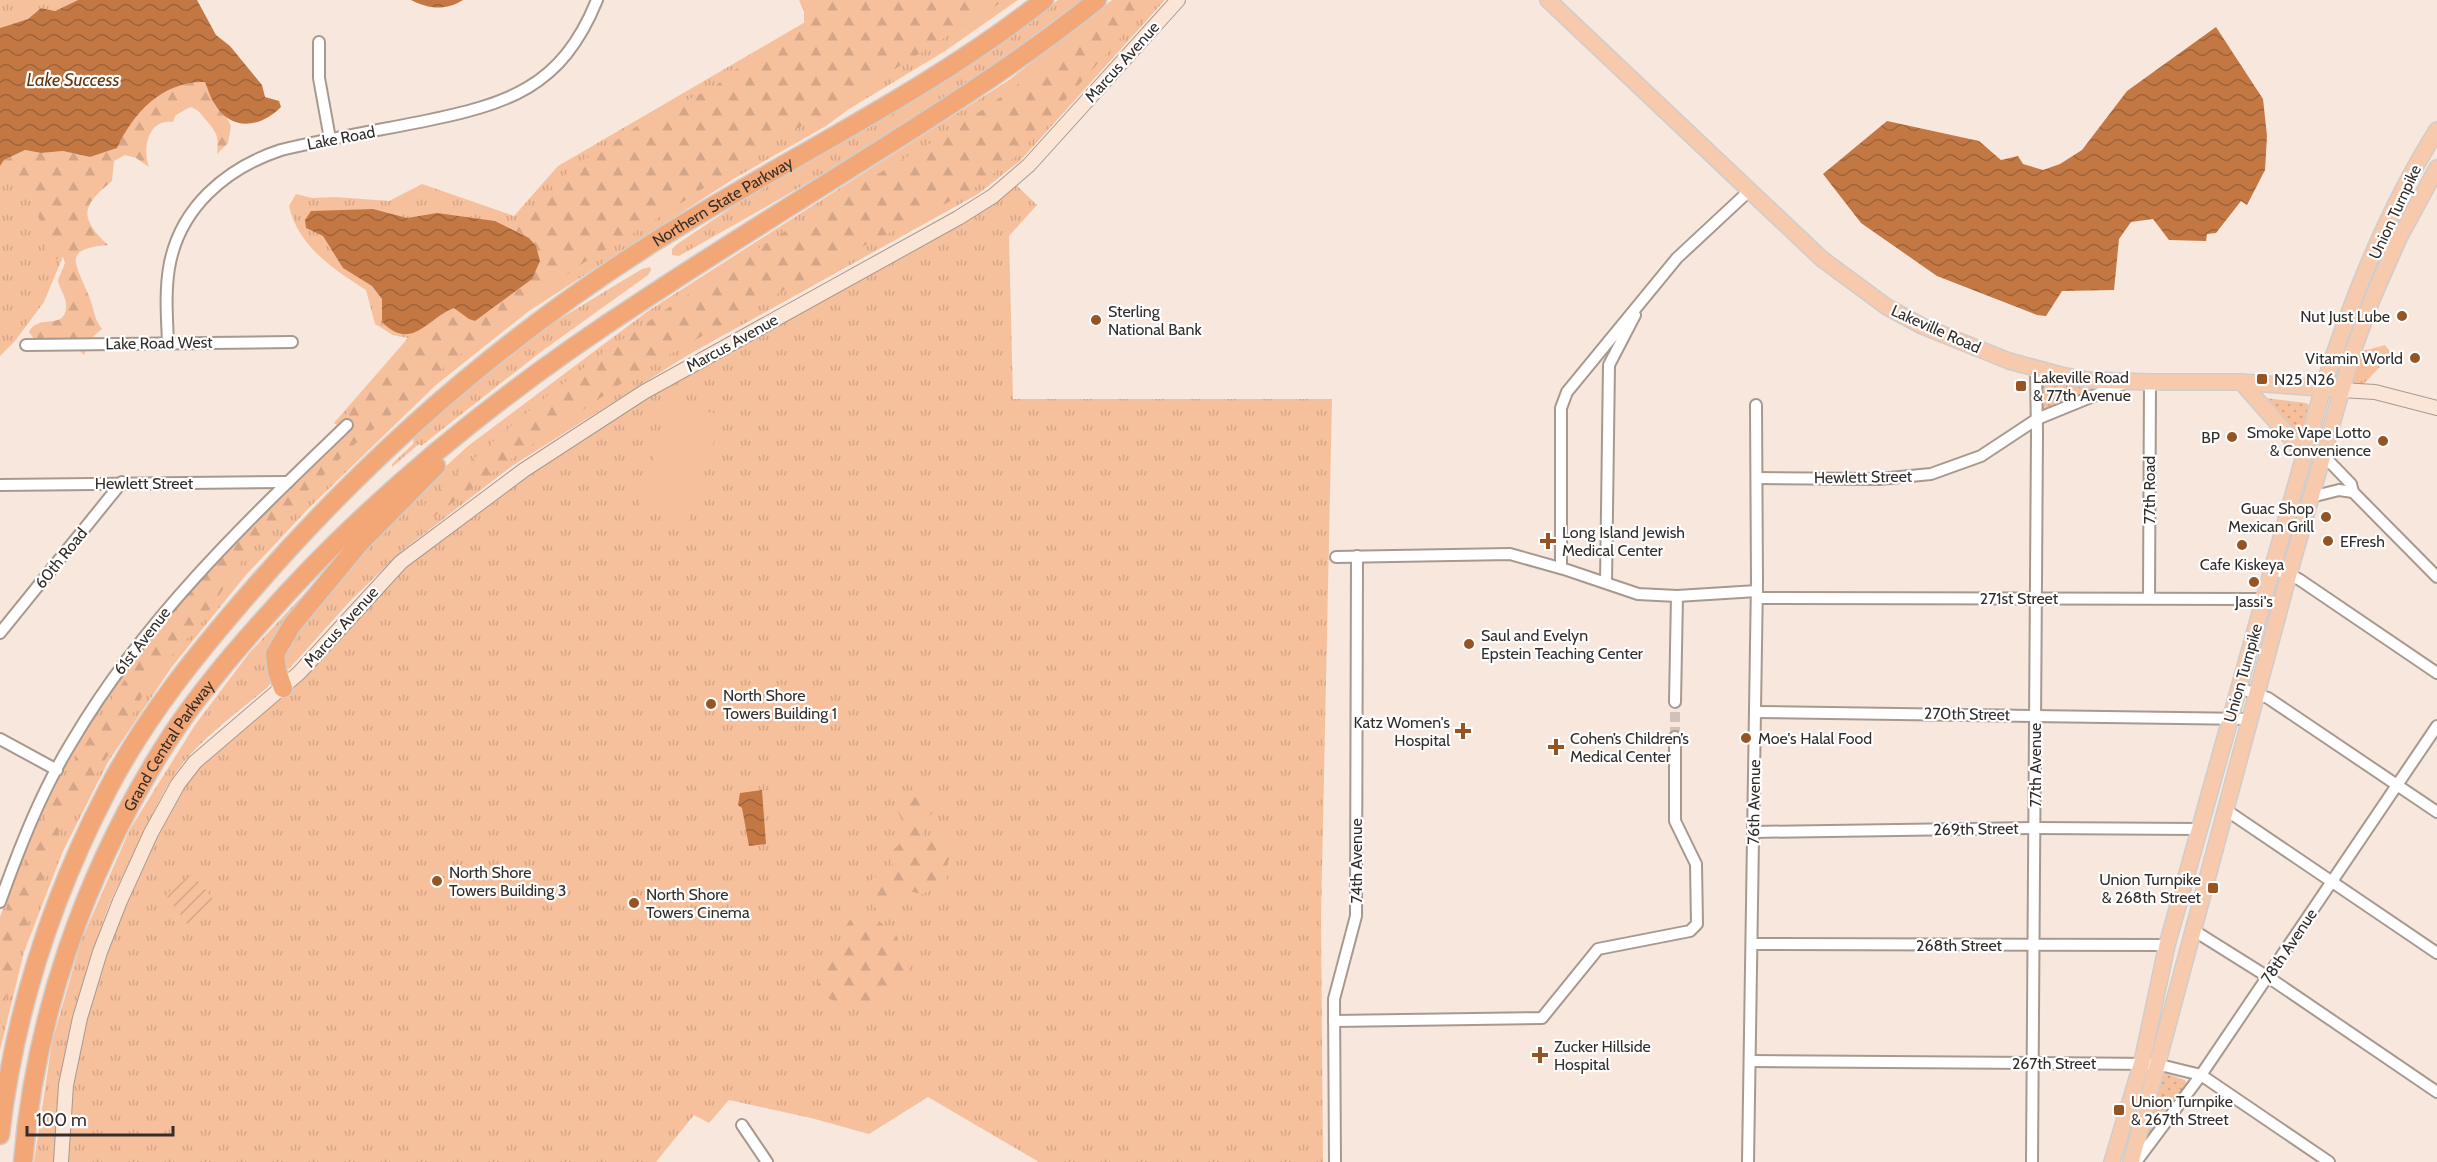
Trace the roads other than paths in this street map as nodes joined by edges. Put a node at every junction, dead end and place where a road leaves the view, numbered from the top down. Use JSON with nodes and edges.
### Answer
{"nodes":[{"id":1,"x":597,"y":0,"type":"edge"},
{"id":2,"x":1036,"y":0,"type":"edge"},
{"id":3,"x":1044,"y":0,"type":"edge"},
{"id":4,"x":1097,"y":0,"type":"edge"},
{"id":5,"x":1178,"y":0,"type":"edge"},
{"id":6,"x":1548,"y":0,"type":"edge"},
{"id":7,"x":1012,"y":24,"type":"junction"},
{"id":8,"x":319,"y":42,"type":"dead end"},
{"id":9,"x":2437,"y":130,"type":"edge"},
{"id":10,"x":330,"y":139,"type":"junction"},
{"id":11,"x":2437,"y":168,"type":"edge"},
{"id":12,"x":1749,"y":191,"type":"junction"},
{"id":13,"x":1645,"y":296,"type":"junction"},
{"id":14,"x":292,"y":342,"type":"dead end"},
{"id":15,"x":168,"y":343,"type":"junction"},
{"id":16,"x":26,"y":345,"type":"dead end"},
{"id":17,"x":556,"y":359,"type":"junction"},
{"id":18,"x":2036,"y":369,"type":"junction"},
{"id":19,"x":2126,"y":382,"type":"junction"},
{"id":20,"x":2150,"y":382,"type":"junction"},
{"id":21,"x":2241,"y":382,"type":"junction"},
{"id":22,"x":2323,"y":388,"type":"junction"},
{"id":23,"x":2341,"y":390,"type":"junction"},
{"id":24,"x":1756,"y":405,"type":"dead end"},
{"id":25,"x":2437,"y":408,"type":"edge"},
{"id":26,"x":2037,"y":419,"type":"junction"},
{"id":27,"x":415,"y":423,"type":"joint"},
{"id":28,"x":347,"y":425,"type":"dead end"},
{"id":29,"x":2305,"y":454,"type":"junction"},
{"id":30,"x":2322,"y":454,"type":"junction"},
{"id":31,"x":1757,"y":478,"type":"junction"},
{"id":32,"x":288,"y":482,"type":"junction"},
{"id":33,"x":122,"y":483,"type":"junction"},
{"id":34,"x":0,"y":485,"type":"edge"},
{"id":35,"x":2353,"y":492,"type":"junction"},
{"id":36,"x":2310,"y":496,"type":"junction"},
{"id":37,"x":1357,"y":556,"type":"junction"},
{"id":38,"x":1336,"y":557,"type":"dead end"},
{"id":39,"x":1561,"y":568,"type":"junction"},
{"id":40,"x":2272,"y":570,"type":"junction"},
{"id":41,"x":2289,"y":574,"type":"junction"},
{"id":42,"x":2437,"y":577,"type":"edge"},
{"id":43,"x":1606,"y":583,"type":"junction"},
{"id":44,"x":1757,"y":594,"type":"junction"},
{"id":45,"x":1677,"y":596,"type":"junction"},
{"id":46,"x":2036,"y":598,"type":"junction"},
{"id":47,"x":2149,"y":598,"type":"junction"},
{"id":48,"x":2264,"y":600,"type":"junction"},
{"id":49,"x":2281,"y":603,"type":"junction"},
{"id":50,"x":0,"y":633,"type":"edge"},
{"id":51,"x":2437,"y":673,"type":"edge"},
{"id":52,"x":283,"y":688,"type":"junction"},
{"id":53,"x":2239,"y":688,"type":"junction"},
{"id":54,"x":2258,"y":694,"type":"junction"},
{"id":55,"x":1675,"y":702,"type":"tunnel mouth"},
{"id":56,"x":1755,"y":712,"type":"junction"},
{"id":57,"x":2035,"y":715,"type":"junction"},
{"id":58,"x":2230,"y":718,"type":"junction"},
{"id":59,"x":2252,"y":719,"type":"junction"},
{"id":60,"x":2437,"y":726,"type":"edge"},
{"id":61,"x":1675,"y":737,"type":"tunnel mouth"},
{"id":62,"x":0,"y":739,"type":"edge"},
{"id":63,"x":57,"y":770,"type":"junction"},
{"id":64,"x":2396,"y":784,"type":"junction"},
{"id":65,"x":2226,"y":810,"type":"junction"},
{"id":66,"x":2437,"y":812,"type":"edge"},
{"id":67,"x":2034,"y":828,"type":"junction"},
{"id":68,"x":2199,"y":829,"type":"junction"},
{"id":69,"x":1753,"y":832,"type":"junction"},
{"id":70,"x":2333,"y":882,"type":"junction"},
{"id":71,"x":0,"y":902,"type":"edge"},
{"id":72,"x":2193,"y":930,"type":"junction"},
{"id":73,"x":1752,"y":944,"type":"junction"},
{"id":74,"x":2167,"y":945,"type":"junction"},
{"id":75,"x":2034,"y":946,"type":"junction"},
{"id":76,"x":2437,"y":952,"type":"edge"},
{"id":77,"x":2268,"y":977,"type":"junction"},
{"id":78,"x":1334,"y":1021,"type":"junction"},
{"id":79,"x":1750,"y":1061,"type":"junction"},
{"id":80,"x":2149,"y":1063,"type":"junction"},
{"id":81,"x":2033,"y":1064,"type":"junction"},
{"id":82,"x":2201,"y":1076,"type":"junction"},
{"id":83,"x":2437,"y":1092,"type":"edge"},
{"id":84,"x":742,"y":1125,"type":"dead end"},
{"id":85,"x":0,"y":1135,"type":"edge"},
{"id":86,"x":764,"y":1161,"type":"edge"},
{"id":87,"x":23,"y":1162,"type":"edge"},
{"id":88,"x":61,"y":1162,"type":"edge"},
{"id":89,"x":1335,"y":1162,"type":"edge"},
{"id":90,"x":1748,"y":1162,"type":"edge"},
{"id":91,"x":2032,"y":1162,"type":"edge"},
{"id":92,"x":2112,"y":1162,"type":"edge"},
{"id":93,"x":2131,"y":1162,"type":"edge"},
{"id":94,"x":2136,"y":1162,"type":"edge"},
{"id":95,"x":2329,"y":1162,"type":"edge"}],
"edges":[{"from":1,"to":10,"type":"street","name":"Lake Road"},
{"from":2,"to":7,"type":"highway"},
{"from":3,"to":7,"type":"highway","name":"Northern State Parkway"},
{"from":4,"to":17,"type":"highway"},
{"from":5,"to":52,"type":"main road","name":"Marcus Avenue"},
{"from":6,"to":12,"type":"main road","name":"Lakeville Road"},
{"from":7,"to":27,"type":"highway","name":"Northern State Parkway"},
{"from":8,"to":10,"type":"street"},
{"from":9,"to":22,"type":"main road","name":"Union Turnpike"},
{"from":10,"to":15,"type":"street","name":"Lake Road"},
{"from":11,"to":23,"type":"main road","name":"Union Turnpike"},
{"from":12,"to":13,"type":"street"},
{"from":12,"to":18,"type":"main road","name":"Lakeville Road"},
{"from":13,"to":39,"type":"street"},
{"from":13,"to":43,"type":"street"},
{"from":14,"to":15,"type":"street","name":"Lake Road West"},
{"from":15,"to":16,"type":"street","name":"Lake Road West"},
{"from":17,"to":52,"type":"highway"},
{"from":17,"to":87,"type":"highway","name":"Grand Central Parkway"},
{"from":18,"to":19,"type":"main road","name":"Lakeville Road"},
{"from":18,"to":26,"type":"street","name":"77th Avenue"},
{"from":19,"to":20,"type":"main road","name":"Lakeville Road"},
{"from":19,"to":26,"type":"street","name":"Hewlett Street"},
{"from":20,"to":21,"type":"main road","name":"Lakeville Road"},
{"from":20,"to":47,"type":"street","name":"77th Road"},
{"from":21,"to":22,"type":"main road","name":"Lakeville Road"},
{"from":21,"to":29,"type":"main road"},
{"from":22,"to":23,"type":"main road","name":"Lakeville Road"},
{"from":22,"to":29,"type":"main road","name":"Union Turnpike"},
{"from":23,"to":25,"type":"main road","name":"Lakeville Road"},
{"from":23,"to":30,"type":"main road","name":"Union Turnpike"},
{"from":24,"to":31,"type":"street","name":"76th Avenue"},
{"from":26,"to":31,"type":"street","name":"Hewlett Street"},
{"from":26,"to":46,"type":"street","name":"77th Avenue"},
{"from":27,"to":85,"type":"highway","name":"Grand Central Parkway"},
{"from":28,"to":32,"type":"street","name":"61st Avenue"},
{"from":29,"to":40,"type":"main road","name":"Union Turnpike"},
{"from":30,"to":35,"type":"street"},
{"from":30,"to":36,"type":"main road","name":"Union Turnpike"},
{"from":31,"to":44,"type":"street","name":"76th Avenue"},
{"from":32,"to":33,"type":"street","name":"Hewlett Street"},
{"from":32,"to":63,"type":"street","name":"61st Avenue"},
{"from":33,"to":34,"type":"street","name":"Hewlett Street"},
{"from":33,"to":50,"type":"street","name":"60th Road"},
{"from":35,"to":36,"type":"street"},
{"from":35,"to":42,"type":"street"},
{"from":36,"to":41,"type":"main road","name":"Union Turnpike"},
{"from":37,"to":38,"type":"street","name":"271st Street"},
{"from":37,"to":39,"type":"street","name":"271st Street"},
{"from":37,"to":78,"type":"street","name":"74th Avenue"},
{"from":39,"to":43,"type":"street","name":"271st Street"},
{"from":40,"to":41,"type":"street"},
{"from":40,"to":48,"type":"main road","name":"Union Turnpike"},
{"from":41,"to":49,"type":"main road","name":"Union Turnpike"},
{"from":41,"to":51,"type":"street"},
{"from":43,"to":45,"type":"street","name":"271st Street"},
{"from":44,"to":45,"type":"street","name":"271st Street"},
{"from":44,"to":46,"type":"street","name":"271st Street"},
{"from":44,"to":56,"type":"street","name":"76th Avenue"},
{"from":45,"to":55,"type":"street"},
{"from":46,"to":47,"type":"street","name":"271st Street"},
{"from":46,"to":57,"type":"street","name":"77th Avenue"},
{"from":47,"to":48,"type":"street","name":"271st Street"},
{"from":48,"to":49,"type":"street","name":"271st Street"},
{"from":48,"to":53,"type":"main road","name":"Union Turnpike"},
{"from":49,"to":54,"type":"main road","name":"Union Turnpike"},
{"from":52,"to":88,"type":"main road","name":"Marcus Avenue"},
{"from":53,"to":54,"type":"street"},
{"from":53,"to":58,"type":"main road","name":"Union Turnpike"},
{"from":54,"to":59,"type":"main road","name":"Union Turnpike"},
{"from":54,"to":64,"type":"street"},
{"from":56,"to":57,"type":"street","name":"270th Street"},
{"from":56,"to":69,"type":"street","name":"76th Avenue"},
{"from":57,"to":58,"type":"street","name":"270th Street"},
{"from":57,"to":67,"type":"street","name":"77th Avenue"},
{"from":58,"to":59,"type":"street","name":"270th Street"},
{"from":58,"to":68,"type":"main road","name":"Union Turnpike"},
{"from":59,"to":65,"type":"main road","name":"Union Turnpike"},
{"from":60,"to":64,"type":"street","name":"78th Avenue"},
{"from":61,"to":78,"type":"street"},
{"from":62,"to":63,"type":"street"},
{"from":63,"to":71,"type":"street","name":"61st Avenue"},
{"from":64,"to":66,"type":"street"},
{"from":64,"to":70,"type":"street","name":"78th Avenue"},
{"from":65,"to":70,"type":"street"},
{"from":65,"to":72,"type":"main road","name":"Union Turnpike"},
{"from":67,"to":68,"type":"street","name":"269th Street"},
{"from":67,"to":69,"type":"street","name":"269th Street"},
{"from":67,"to":75,"type":"street","name":"77th Avenue"},
{"from":68,"to":74,"type":"main road","name":"Union Turnpike"},
{"from":69,"to":73,"type":"street","name":"76th Avenue"},
{"from":70,"to":76,"type":"street"},
{"from":70,"to":77,"type":"street","name":"78th Avenue"},
{"from":72,"to":77,"type":"street"},
{"from":72,"to":80,"type":"main road","name":"Union Turnpike"},
{"from":73,"to":75,"type":"street","name":"268th Street"},
{"from":73,"to":79,"type":"street","name":"76th Avenue"},
{"from":74,"to":75,"type":"street","name":"268th Street"},
{"from":74,"to":80,"type":"main road","name":"Union Turnpike"},
{"from":75,"to":81,"type":"street","name":"77th Avenue"},
{"from":77,"to":82,"type":"street","name":"78th Avenue"},
{"from":77,"to":83,"type":"street"},
{"from":78,"to":89,"type":"street","name":"74th Avenue"},
{"from":79,"to":81,"type":"street","name":"267th Street"},
{"from":79,"to":90,"type":"street","name":"76th Avenue"},
{"from":80,"to":81,"type":"street","name":"267th Street"},
{"from":80,"to":82,"type":"street","name":"267th Street"},
{"from":80,"to":92,"type":"main road","name":"Union Turnpike"},
{"from":80,"to":93,"type":"main road","name":"Union Turnpike"},
{"from":81,"to":91,"type":"street","name":"77th Avenue"},
{"from":82,"to":94,"type":"street","name":"78th Avenue"},
{"from":82,"to":95,"type":"street","name":"267th Street"},
{"from":84,"to":86,"type":"street"}]}
